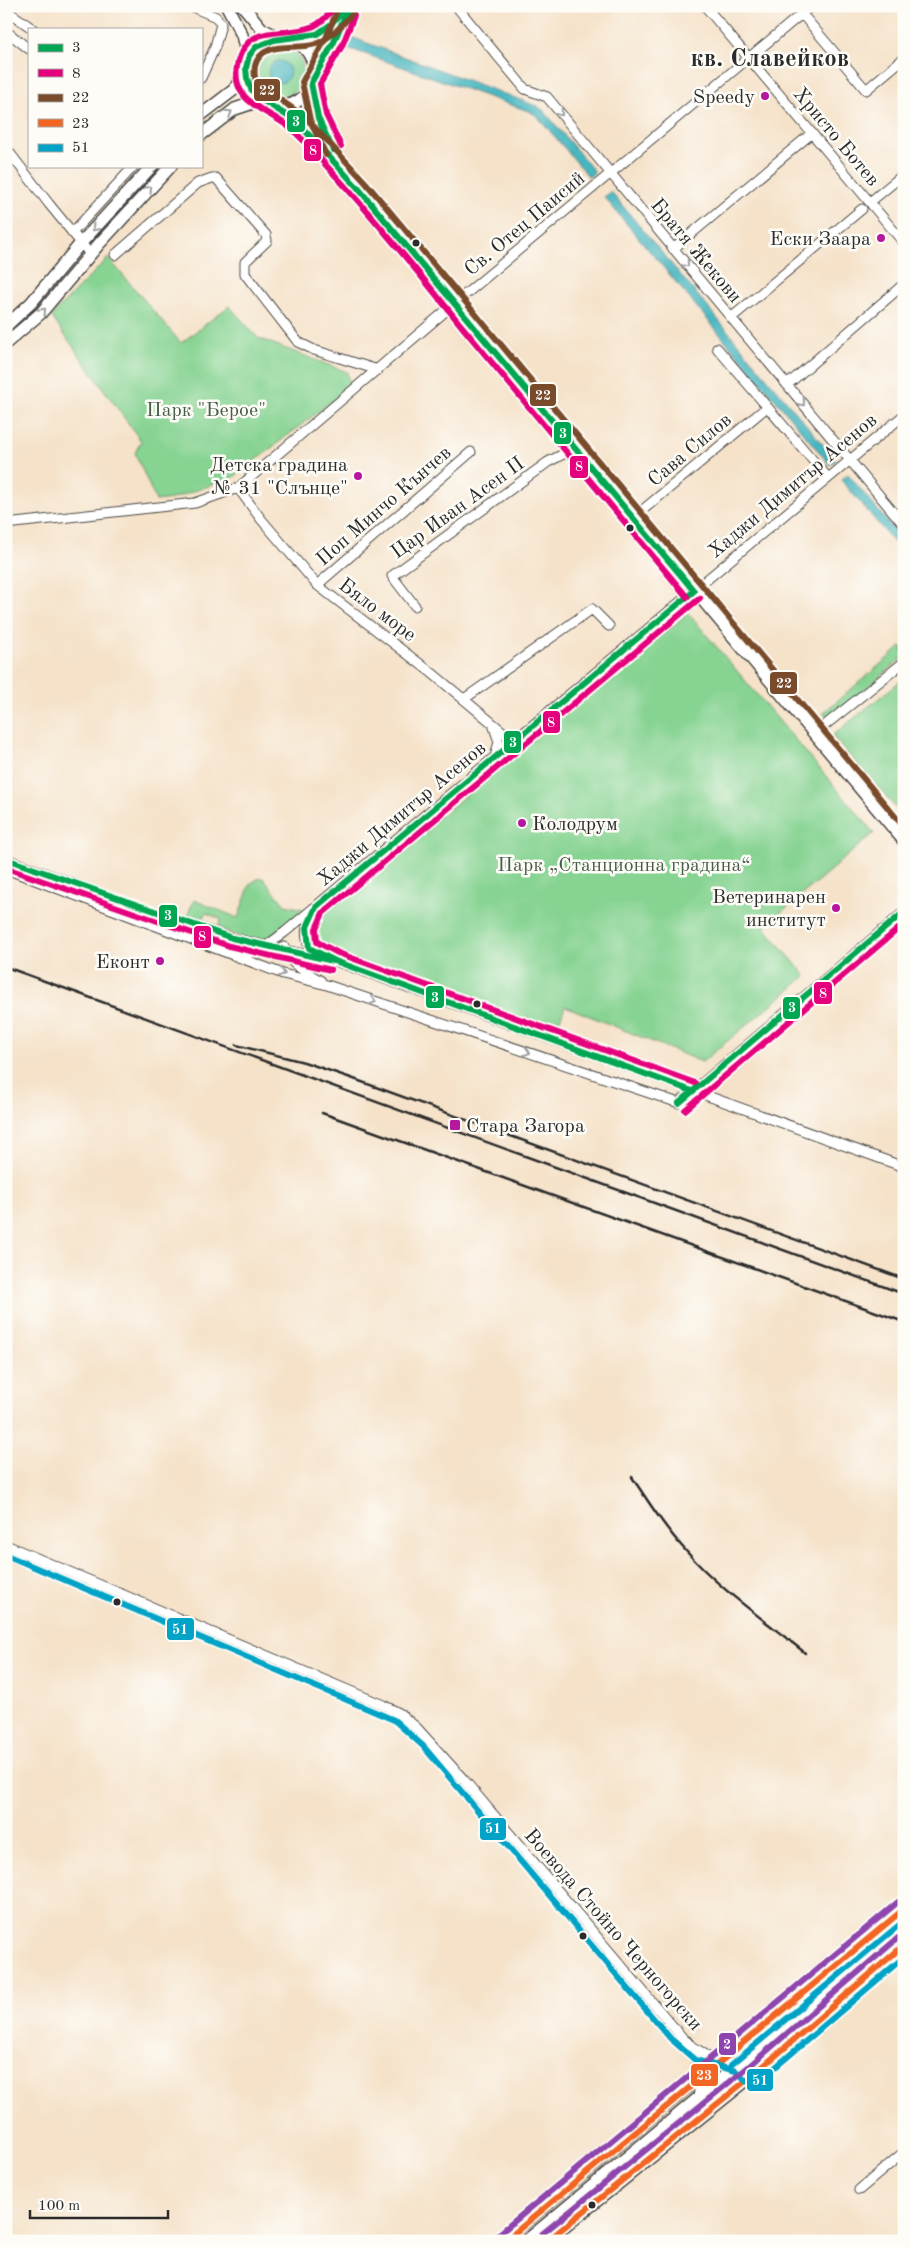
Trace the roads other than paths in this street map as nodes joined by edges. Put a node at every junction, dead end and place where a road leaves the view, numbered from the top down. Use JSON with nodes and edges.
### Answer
{"nodes":[{"id":1,"x":190,"y":6,"type":"edge"},
{"id":2,"x":227,"y":6,"type":"edge"},
{"id":3,"x":243,"y":6,"type":"edge"},
{"id":4,"x":348,"y":6,"type":"edge"},
{"id":5,"x":456,"y":6,"type":"edge"},
{"id":6,"x":705,"y":6,"type":"edge"},
{"id":7,"x":811,"y":6,"type":"edge"},
{"id":8,"x":6,"y":10,"type":"edge"},
{"id":9,"x":802,"y":14,"type":"junction"},
{"id":10,"x":32,"y":28,"type":"edge"},
{"id":11,"x":6,"y":31,"type":"edge"},
{"id":12,"x":283,"y":39,"type":"junction"},
{"id":13,"x":28,"y":47,"type":"edge"},
{"id":14,"x":749,"y":58,"type":"junction"},
{"id":15,"x":904,"y":58,"type":"edge"},
{"id":16,"x":247,"y":64,"type":"junction"},
{"id":17,"x":202,"y":76,"type":"edge"},
{"id":18,"x":312,"y":82,"type":"junction"},
{"id":19,"x":262,"y":100,"type":"junction"},
{"id":20,"x":274,"y":105,"type":"junction"},
{"id":21,"x":202,"y":114,"type":"edge"},
{"id":22,"x":812,"y":133,"type":"junction"},
{"id":23,"x":202,"y":134,"type":"edge"},
{"id":24,"x":6,"y":148,"type":"edge"},
{"id":25,"x":132,"y":168,"type":"edge"},
{"id":26,"x":150,"y":168,"type":"edge"},
{"id":27,"x":169,"y":168,"type":"edge"},
{"id":28,"x":610,"y":174,"type":"junction"},
{"id":29,"x":904,"y":174,"type":"edge"},
{"id":30,"x":360,"y":189,"type":"junction"},
{"id":31,"x":870,"y":202,"type":"junction"},
{"id":32,"x":862,"y":209,"type":"dead end"},
{"id":33,"x":72,"y":233,"type":"junction"},
{"id":34,"x":904,"y":242,"type":"edge"},
{"id":35,"x":81,"y":244,"type":"junction"},
{"id":36,"x":673,"y":249,"type":"junction"},
{"id":37,"x":90,"y":254,"type":"junction"},
{"id":38,"x":115,"y":255,"type":"dead end"},
{"id":39,"x":904,"y":284,"type":"edge"},
{"id":40,"x":455,"y":303,"type":"junction"},
{"id":41,"x":731,"y":318,"type":"junction"},
{"id":42,"x":6,"y":326,"type":"edge"},
{"id":43,"x":6,"y":343,"type":"edge"},
{"id":44,"x":717,"y":348,"type":"dead end"},
{"id":45,"x":378,"y":370,"type":"junction"},
{"id":46,"x":787,"y":385,"type":"junction"},
{"id":47,"x":767,"y":407,"type":"junction"},
{"id":48,"x":904,"y":415,"type":"edge"},
{"id":49,"x":575,"y":448,"type":"junction"},
{"id":50,"x":471,"y":452,"type":"dead end"},
{"id":51,"x":850,"y":460,"type":"junction"},
{"id":52,"x":828,"y":478,"type":"junction"},
{"id":53,"x":238,"y":488,"type":"junction"},
{"id":54,"x":633,"y":518,"type":"junction"},
{"id":55,"x":6,"y":524,"type":"edge"},
{"id":56,"x":904,"y":525,"type":"edge"},
{"id":57,"x":317,"y":585,"type":"junction"},
{"id":58,"x":694,"y":591,"type":"junction"},
{"id":59,"x":415,"y":606,"type":"dead end"},
{"id":60,"x":609,"y":626,"type":"dead end"},
{"id":61,"x":904,"y":662,"type":"edge"},
{"id":62,"x":464,"y":699,"type":"junction"},
{"id":63,"x":492,"y":722,"type":"junction"},
{"id":64,"x":814,"y":734,"type":"junction"},
{"id":65,"x":514,"y":741,"type":"junction"},
{"id":66,"x":494,"y":757,"type":"junction"},
{"id":67,"x":904,"y":841,"type":"edge"},
{"id":68,"x":6,"y":859,"type":"edge"},
{"id":69,"x":6,"y":869,"type":"edge"},
{"id":70,"x":316,"y":907,"type":"junction"},
{"id":71,"x":904,"y":912,"type":"edge"},
{"id":72,"x":156,"y":913,"type":"junction"},
{"id":73,"x":153,"y":926,"type":"junction"},
{"id":74,"x":285,"y":932,"type":"junction"},
{"id":75,"x":268,"y":946,"type":"junction"},
{"id":76,"x":284,"y":949,"type":"junction"},
{"id":77,"x":237,"y":957,"type":"junction"},
{"id":78,"x":335,"y":961,"type":"junction"},
{"id":79,"x":327,"y":985,"type":"junction"},
{"id":80,"x":692,"y":1092,"type":"junction"},
{"id":81,"x":904,"y":1167,"type":"edge"},
{"id":82,"x":6,"y":1545,"type":"edge"},
{"id":83,"x":904,"y":1909,"type":"edge"},
{"id":84,"x":904,"y":1927,"type":"edge"},
{"id":85,"x":904,"y":1945,"type":"edge"},
{"id":86,"x":686,"y":2042,"type":"junction"},
{"id":87,"x":725,"y":2058,"type":"junction"},
{"id":88,"x":741,"y":2063,"type":"junction"},
{"id":89,"x":753,"y":2075,"type":"junction"},
{"id":90,"x":701,"y":2078,"type":"junction"},
{"id":91,"x":699,"y":2098,"type":"junction"},
{"id":92,"x":904,"y":2152,"type":"edge"},
{"id":93,"x":859,"y":2190,"type":"dead end"},
{"id":94,"x":505,"y":2241,"type":"edge"},
{"id":95,"x":526,"y":2241,"type":"edge"},
{"id":96,"x":547,"y":2241,"type":"edge"}],
"edges":[{"from":1,"to":17,"type":"street"},
{"from":2,"to":16,"type":"main road"},
{"from":3,"to":12,"type":"main road"},
{"from":4,"to":12,"type":"main road"},
{"from":4,"to":18,"type":"main road"},
{"from":5,"to":28,"type":"street","name":"Братя Жекови","one_way":true},
{"from":6,"to":14,"type":"street","name":"Христо Ботев"},
{"from":7,"to":9,"type":"street","name":"Св. Отец Паисий"},
{"from":8,"to":10,"type":"street"},
{"from":9,"to":14,"type":"street","name":"Св. Отец Паисий"},
{"from":9,"to":15,"type":"street"},
{"from":11,"to":13,"type":"street"},
{"from":12,"to":16,"type":"main road"},
{"from":12,"to":18,"type":"main road"},
{"from":14,"to":22,"type":"street","name":"Христо Ботев"},
{"from":14,"to":28,"type":"street","name":"Св. Отец Паисий"},
{"from":16,"to":19,"type":"main road"},
{"from":16,"to":21,"type":"main road"},
{"from":18,"to":20,"type":"main road"},
{"from":18,"to":30,"type":"main road"},
{"from":19,"to":20,"type":"main road"},
{"from":23,"to":19,"type":"main road","one_way":true},
{"from":20,"to":30,"type":"main road"},
{"from":22,"to":31,"type":"street","name":"Христо Ботев"},
{"from":22,"to":36,"type":"street"},
{"from":24,"to":33,"type":"street"},
{"from":25,"to":33,"type":"street"},
{"from":26,"to":35,"type":"main road","one_way":true},
{"from":37,"to":27,"type":"main road","one_way":true},
{"from":28,"to":36,"type":"street","name":"Братя Жекови"},
{"from":28,"to":40,"type":"street","name":"Св. Отец Паисий"},
{"from":29,"to":31,"type":"street"},
{"from":30,"to":40,"type":"main road"},
{"from":31,"to":34,"type":"street","name":"Христо Ботев"},
{"from":32,"to":41,"type":"street"},
{"from":33,"to":35,"type":"street"},
{"from":35,"to":37,"type":"street"},
{"from":35,"to":42,"type":"main road"},
{"from":36,"to":41,"type":"street","name":"Братя Жекови","one_way":true},
{"from":43,"to":37,"type":"main road","one_way":true},
{"from":38,"to":45,"type":"street"},
{"from":39,"to":46,"type":"street"},
{"from":40,"to":45,"type":"street","name":"Св. Отец Паисий"},
{"from":40,"to":49,"type":"main road"},
{"from":41,"to":46,"type":"street","name":"Братя Жекови"},
{"from":44,"to":47,"type":"street"},
{"from":45,"to":53,"type":"street","name":"Св. Отец Паисий"},
{"from":46,"to":51,"type":"street","name":"Братя Жекови","one_way":true},
{"from":47,"to":52,"type":"street"},
{"from":47,"to":54,"type":"street","name":"Сава Силов"},
{"from":48,"to":51,"type":"street","name":"Хаджи Димитър Асенов"},
{"from":49,"to":54,"type":"main road"},
{"from":49,"to":59,"type":"street","name":"Цар Иван Асен II"},
{"from":50,"to":57,"type":"street","name":"Поп Минчо Кънчев"},
{"from":51,"to":52,"type":"street","name":"Хаджи Димитър Асенов"},
{"from":51,"to":56,"type":"street","name":"Братя Жекови"},
{"from":52,"to":58,"type":"street","name":"Хаджи Димитър Асенов"},
{"from":53,"to":55,"type":"street"},
{"from":53,"to":57,"type":"street","name":"Бяло море"},
{"from":54,"to":58,"type":"main road"},
{"from":57,"to":62,"type":"street","name":"Бяло море"},
{"from":58,"to":64,"type":"main road"},
{"from":58,"to":65,"type":"street","name":"Хаджи Димитър Асенов"},
{"from":60,"to":62,"type":"street"},
{"from":61,"to":64,"type":"street"},
{"from":62,"to":63,"type":"street","name":"Бяло море"},
{"from":63,"to":65,"type":"street","name":"Бяло море"},
{"from":63,"to":66,"type":"street"},
{"from":64,"to":67,"type":"main road"},
{"from":65,"to":66,"type":"street","name":"Хаджи Димитър Асенов"},
{"from":66,"to":70,"type":"street","name":"Хаджи Димитър Асенов"},
{"from":68,"to":72,"type":"street"},
{"from":69,"to":73,"type":"street"},
{"from":70,"to":74,"type":"street","name":"Хаджи Димитър Асенов"},
{"from":70,"to":78,"type":"street"},
{"from":71,"to":80,"type":"street"},
{"from":72,"to":73,"type":"street"},
{"from":72,"to":75,"type":"street"},
{"from":73,"to":77,"type":"street"},
{"from":74,"to":75,"type":"street","name":"Хаджи Димитър Асенов"},
{"from":74,"to":76,"type":"street"},
{"from":75,"to":76,"type":"street"},
{"from":75,"to":77,"type":"street","name":"Хаджи Димитър Асенов"},
{"from":76,"to":78,"type":"street"},
{"from":76,"to":79,"type":"street"},
{"from":77,"to":79,"type":"street","one_way":true},
{"from":78,"to":80,"type":"street"},
{"from":79,"to":80,"type":"street","one_way":true},
{"from":80,"to":81,"type":"street"},
{"from":82,"to":86,"type":"street","name":"Воевода Стойно Черногорски"},
{"from":83,"to":87,"type":"street"},
{"from":84,"to":88,"type":"main road"},
{"from":85,"to":89,"type":"main road"},
{"from":86,"to":87,"type":"street","name":"Воевода Стойно Черногорски"},
{"from":86,"to":90,"type":"main road"},
{"from":87,"to":88,"type":"street","name":"Воевода Стойно Черногорски"},
{"from":87,"to":90,"type":"street"},
{"from":88,"to":89,"type":"street"},
{"from":88,"to":91,"type":"main road"},
{"from":89,"to":96,"type":"main road"},
{"from":90,"to":91,"type":"main road"},
{"from":90,"to":94,"type":"street"},
{"from":91,"to":95,"type":"main road"},
{"from":92,"to":93,"type":"street"}]}
